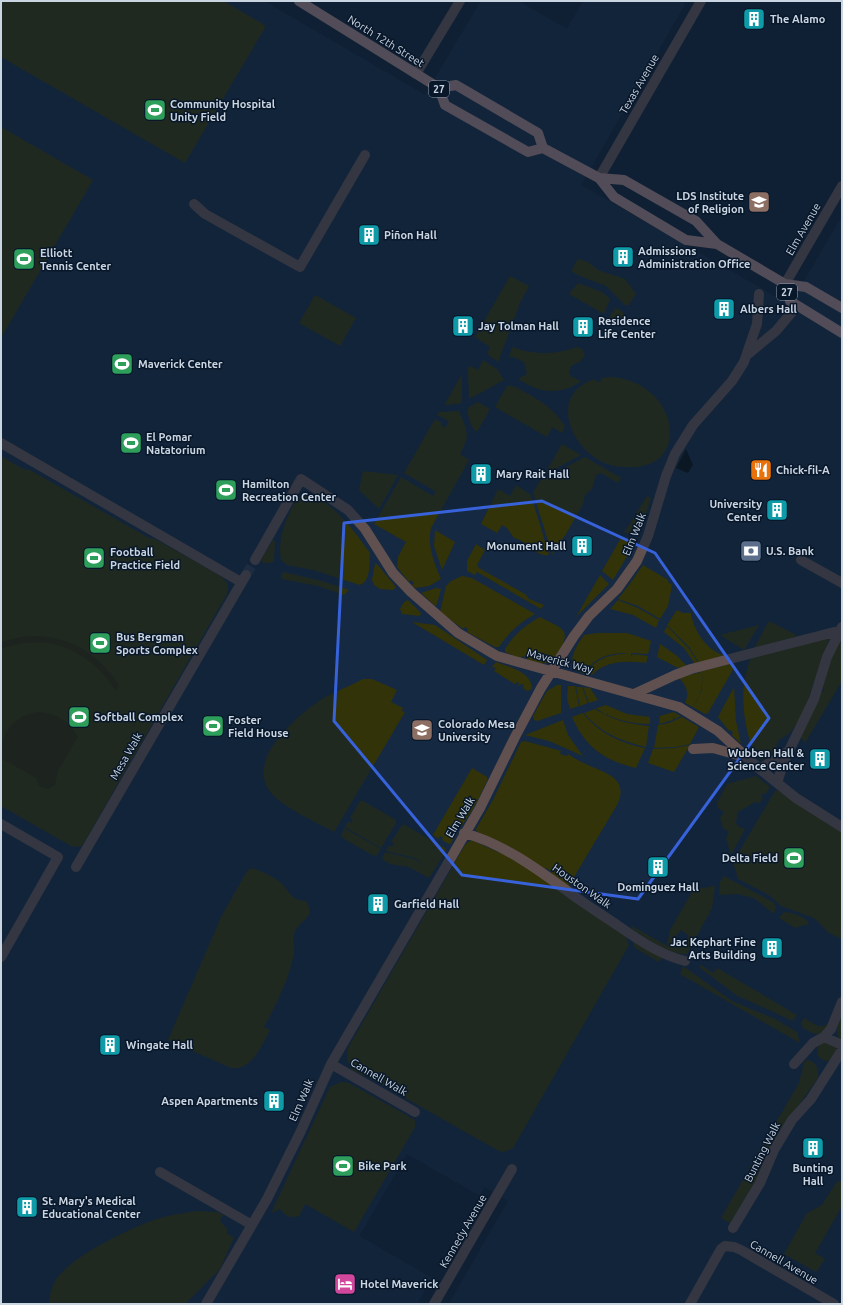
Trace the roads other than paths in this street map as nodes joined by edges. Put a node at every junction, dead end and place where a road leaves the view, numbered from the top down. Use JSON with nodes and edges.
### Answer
{"nodes":[{"id":1,"x":299,"y":1,"type":"edge"},
{"id":2,"x":460,"y":1,"type":"edge"},
{"id":3,"x":701,"y":1,"type":"edge"},
{"id":4,"x":416,"y":74,"type":"junction"},
{"id":5,"x":439,"y":88,"type":"junction"},
{"id":6,"x":543,"y":148,"type":"junction"},
{"id":7,"x":365,"y":155,"type":"dead end"},
{"id":8,"x":599,"y":178,"type":"junction"},
{"id":9,"x":842,"y":186,"type":"edge"},
{"id":10,"x":194,"y":204,"type":"dead end"},
{"id":11,"x":717,"y":244,"type":"junction"},
{"id":12,"x":785,"y":284,"type":"junction"},
{"id":13,"x":759,"y":294,"type":"dead end"},
{"id":14,"x":842,"y":308,"type":"edge"},
{"id":15,"x":792,"y":312,"type":"dead end"},
{"id":16,"x":842,"y":333,"type":"edge"},
{"id":17,"x":747,"y":355,"type":"junction"},
{"id":18,"x":1,"y":443,"type":"edge"},
{"id":19,"x":255,"y":560,"type":"tunnel mouth"},
{"id":20,"x":801,"y":560,"type":"dead end"},
{"id":21,"x":842,"y":583,"type":"edge"},
{"id":22,"x":841,"y":629,"type":"edge"},
{"id":23,"x":553,"y":671,"type":"junction"},
{"id":24,"x":634,"y":694,"type":"junction"},
{"id":25,"x":693,"y":749,"type":"dead end"},
{"id":26,"x":788,"y":751,"type":"junction"},
{"id":27,"x":749,"y":760,"type":"junction"},
{"id":28,"x":760,"y":769,"type":"junction"},
{"id":29,"x":777,"y":783,"type":"junction"},
{"id":30,"x":1,"y":824,"type":"edge"},
{"id":31,"x":842,"y":827,"type":"edge"},
{"id":32,"x":464,"y":833,"type":"junction"},
{"id":33,"x":76,"y":867,"type":"dead end"},
{"id":34,"x":1,"y":957,"type":"edge"},
{"id":35,"x":685,"y":961,"type":"dead end"},
{"id":36,"x":842,"y":1002,"type":"edge"},
{"id":37,"x":824,"y":1037,"type":"junction"},
{"id":38,"x":842,"y":1045,"type":"edge"},
{"id":39,"x":842,"y":1050,"type":"edge"},
{"id":40,"x":331,"y":1064,"type":"junction"},
{"id":41,"x":794,"y":1064,"type":"dead end"},
{"id":42,"x":415,"y":1112,"type":"dead end"},
{"id":43,"x":512,"y":1169,"type":"dead end"},
{"id":44,"x":160,"y":1172,"type":"dead end"},
{"id":45,"x":252,"y":1225,"type":"junction"},
{"id":46,"x":733,"y":1228,"type":"dead end"},
{"id":47,"x":206,"y":1304,"type":"edge"},
{"id":48,"x":434,"y":1304,"type":"edge"},
{"id":49,"x":690,"y":1304,"type":"edge"},
{"id":50,"x":834,"y":1304,"type":"edge"}],
"edges":[{"from":1,"to":4,"type":"main road","name":"North 12th Street","number":"27"},
{"from":2,"to":4,"type":"street"},
{"from":3,"to":8,"type":"street","name":"Texas Avenue"},
{"from":4,"to":5,"type":"main road","name":"North 12th Street","number":"27"},
{"from":5,"to":6,"type":"main road","number":"27"},
{"from":5,"to":6,"type":"main road","number":"27"},
{"from":6,"to":8,"type":"main road","number":"27"},
{"from":7,"to":10,"type":"street"},
{"from":8,"to":11,"type":"main road","number":"27"},
{"from":8,"to":11,"type":"main road","number":"27"},
{"from":9,"to":12,"type":"street","name":"Elm Avenue"},
{"from":11,"to":12,"type":"main road","number":"27"},
{"from":12,"to":14,"type":"main road","number":"27"},
{"from":12,"to":16,"type":"main road","number":"27"},
{"from":13,"to":17,"type":"street","name":"Elm Walk"},
{"from":15,"to":17,"type":"street","name":"Elm Walk"},
{"from":17,"to":23,"type":"street","name":"Elm Walk"},
{"from":18,"to":33,"type":"street","name":"Mesa Walk"},
{"from":19,"to":23,"type":"street","name":"Maverick Way"},
{"from":20,"to":21,"type":"street"},
{"from":22,"to":24,"type":"street"},
{"from":22,"to":26,"type":"street"},
{"from":23,"to":24,"type":"street","name":"Maverick Way"},
{"from":23,"to":32,"type":"street","name":"Elm Walk"},
{"from":24,"to":27,"type":"street","name":"Maverick Way"},
{"from":25,"to":27,"type":"street"},
{"from":26,"to":28,"type":"street"},
{"from":26,"to":29,"type":"street"},
{"from":27,"to":28,"type":"street","name":"Maverick Way"},
{"from":28,"to":29,"type":"street","name":"Maverick Way"},
{"from":29,"to":31,"type":"street","name":"Maverick Way"},
{"from":30,"to":34,"type":"street"},
{"from":32,"to":35,"type":"street","name":"Houston Walk"},
{"from":32,"to":40,"type":"street","name":"Elm Walk"},
{"from":36,"to":37,"type":"street"},
{"from":37,"to":38,"type":"street"},
{"from":37,"to":41,"type":"street"},
{"from":39,"to":46,"type":"street","name":"Bunting Walk"},
{"from":40,"to":42,"type":"street","name":"Cannell Walk"},
{"from":40,"to":45,"type":"street","name":"Elm Walk"},
{"from":43,"to":48,"type":"street","name":"Kennedy Avenue"},
{"from":44,"to":45,"type":"street"},
{"from":45,"to":47,"type":"street","name":"Elm Walk"},
{"from":49,"to":50,"type":"street","name":"Cannell Avenue"}]}
